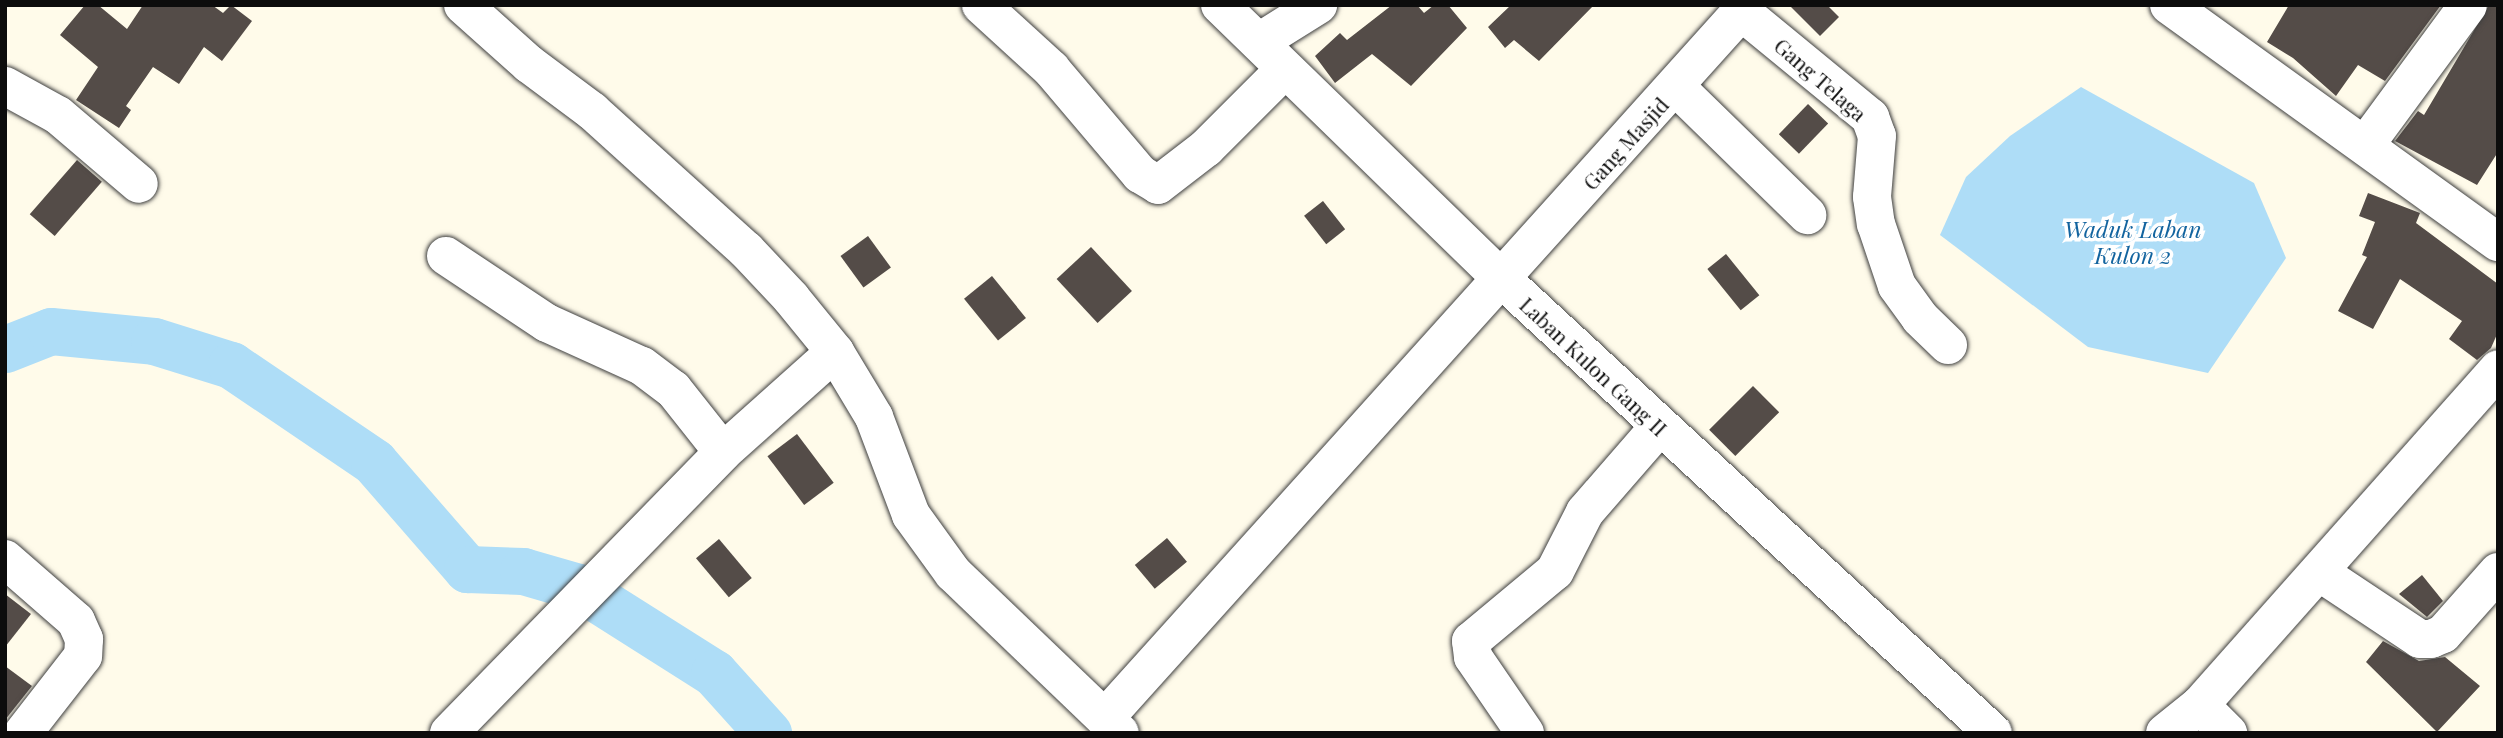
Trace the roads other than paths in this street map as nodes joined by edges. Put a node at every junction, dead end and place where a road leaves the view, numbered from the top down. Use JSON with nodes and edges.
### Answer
{"nodes":[{"id":1,"x":463,"y":5,"type":"edge"},
{"id":2,"x":981,"y":5,"type":"edge"},
{"id":3,"x":1220,"y":5,"type":"edge"},
{"id":4,"x":1318,"y":5,"type":"edge"},
{"id":5,"x":2169,"y":5,"type":"edge"},
{"id":6,"x":2468,"y":5,"type":"edge"},
{"id":7,"x":1744,"y":9,"type":"edge"},
{"id":8,"x":1271,"y":56,"type":"junction"},
{"id":9,"x":5,"y":86,"type":"edge"},
{"id":10,"x":1675,"y":86,"type":"junction"},
{"id":11,"x":2367,"y":145,"type":"junction"},
{"id":12,"x":139,"y":184,"type":"dead end"},
{"id":13,"x":1807,"y":215,"type":"dead end"},
{"id":14,"x":2498,"y":242,"type":"edge"},
{"id":15,"x":446,"y":256,"type":"dead end"},
{"id":16,"x":1503,"y":280,"type":"junction"},
{"id":17,"x":1948,"y":345,"type":"dead end"},
{"id":18,"x":835,"y":352,"type":"junction"},
{"id":19,"x":2498,"y":369,"type":"edge"},
{"id":20,"x":1659,"y":427,"type":"junction"},
{"id":21,"x":723,"y":452,"type":"junction"},
{"id":22,"x":5,"y":559,"type":"edge"},
{"id":23,"x":2319,"y":572,"type":"junction"},
{"id":24,"x":2498,"y":572,"type":"edge"},
{"id":25,"x":2200,"y":705,"type":"junction"},
{"id":26,"x":1113,"y":725,"type":"edge"},
{"id":27,"x":1977,"y":728,"type":"edge"},
{"id":28,"x":23,"y":733,"type":"edge"},
{"id":29,"x":449,"y":733,"type":"edge"},
{"id":30,"x":1525,"y":733,"type":"edge"},
{"id":31,"x":2165,"y":733,"type":"edge"},
{"id":32,"x":2228,"y":733,"type":"edge"}],
"edges":[{"from":1,"to":18,"type":"street"},
{"from":2,"to":8,"type":"street"},
{"from":3,"to":8,"type":"street","name":"Laban Kulon Gang II"},
{"from":4,"to":8,"type":"street"},
{"from":5,"to":11,"type":"street"},
{"from":6,"to":11,"type":"street"},
{"from":7,"to":10,"type":"street","name":"Gang Masjid"},
{"from":7,"to":17,"type":"street","name":"Gang Telaga"},
{"from":8,"to":16,"type":"street","name":"Laban Kulon Gang II"},
{"from":9,"to":12,"type":"street"},
{"from":10,"to":13,"type":"street"},
{"from":10,"to":16,"type":"street","name":"Gang Masjid"},
{"from":11,"to":14,"type":"street"},
{"from":15,"to":21,"type":"street"},
{"from":16,"to":20,"type":"street","name":"Laban Kulon Gang II"},
{"from":16,"to":26,"type":"street","name":"Gang Masjid"},
{"from":18,"to":21,"type":"street"},
{"from":18,"to":26,"type":"street"},
{"from":19,"to":23,"type":"street"},
{"from":20,"to":27,"type":"street","name":"Laban Kulon Gang II"},
{"from":20,"to":30,"type":"street"},
{"from":21,"to":29,"type":"street"},
{"from":22,"to":28,"type":"street"},
{"from":23,"to":24,"type":"street"},
{"from":23,"to":25,"type":"street"},
{"from":25,"to":31,"type":"street"},
{"from":25,"to":32,"type":"street"}]}
